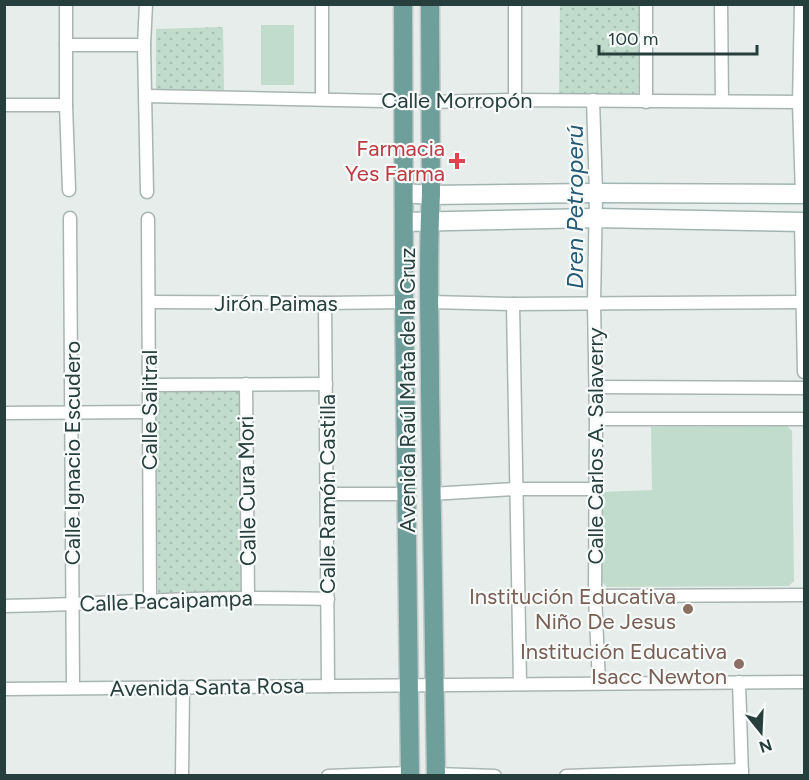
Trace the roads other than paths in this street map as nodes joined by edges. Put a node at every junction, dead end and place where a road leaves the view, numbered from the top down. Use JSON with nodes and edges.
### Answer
{"nodes":[{"id":1,"x":66,"y":4,"type":"edge"},
{"id":2,"x":146,"y":4,"type":"edge"},
{"id":3,"x":322,"y":4,"type":"edge"},
{"id":4,"x":403,"y":4,"type":"edge"},
{"id":5,"x":430,"y":4,"type":"edge"},
{"id":6,"x":515,"y":4,"type":"edge"},
{"id":7,"x":646,"y":4,"type":"edge"},
{"id":8,"x":721,"y":4,"type":"edge"},
{"id":9,"x":801,"y":4,"type":"edge"},
{"id":10,"x":66,"y":45,"type":"junction"},
{"id":11,"x":144,"y":45,"type":"junction"},
{"id":12,"x":146,"y":96,"type":"junction"},
{"id":13,"x":322,"y":99,"type":"junction"},
{"id":14,"x":515,"y":100,"type":"junction"},
{"id":15,"x":593,"y":100,"type":"junction"},
{"id":16,"x":404,"y":101,"type":"junction"},
{"id":17,"x":722,"y":101,"type":"junction"},
{"id":18,"x":431,"y":102,"type":"junction"},
{"id":19,"x":646,"y":102,"type":"junction"},
{"id":20,"x":802,"y":102,"type":"edge"},
{"id":21,"x":4,"y":105,"type":"edge"},
{"id":22,"x":66,"y":105,"type":"junction"},
{"id":23,"x":69,"y":190,"type":"dead end"},
{"id":24,"x":147,"y":192,"type":"dead end"},
{"id":25,"x":404,"y":193,"type":"junction"},
{"id":26,"x":597,"y":193,"type":"junction"},
{"id":27,"x":803,"y":194,"type":"edge"},
{"id":28,"x":431,"y":195,"type":"junction"},
{"id":29,"x":70,"y":218,"type":"dead end"},
{"id":30,"x":596,"y":218,"type":"junction"},
{"id":31,"x":148,"y":219,"type":"dead end"},
{"id":32,"x":429,"y":221,"type":"junction"},
{"id":33,"x":404,"y":222,"type":"junction"},
{"id":34,"x":803,"y":222,"type":"edge"},
{"id":35,"x":149,"y":302,"type":"junction"},
{"id":36,"x":404,"y":302,"type":"junction"},
{"id":37,"x":430,"y":302,"type":"junction"},
{"id":38,"x":802,"y":302,"type":"junction"},
{"id":39,"x":325,"y":303,"type":"junction"},
{"id":40,"x":594,"y":303,"type":"junction"},
{"id":41,"x":513,"y":304,"type":"junction"},
{"id":42,"x":804,"y":372,"type":"edge"},
{"id":43,"x":246,"y":384,"type":"junction"},
{"id":44,"x":326,"y":384,"type":"junction"},
{"id":45,"x":148,"y":385,"type":"junction"},
{"id":46,"x":596,"y":387,"type":"junction"},
{"id":47,"x":804,"y":388,"type":"edge"},
{"id":48,"x":4,"y":412,"type":"edge"},
{"id":49,"x":148,"y":412,"type":"junction"},
{"id":50,"x":72,"y":413,"type":"junction"},
{"id":51,"x":596,"y":419,"type":"junction"},
{"id":52,"x":804,"y":419,"type":"edge"},
{"id":53,"x":516,"y":489,"type":"junction"},
{"id":54,"x":595,"y":489,"type":"junction"},
{"id":55,"x":328,"y":494,"type":"junction"},
{"id":56,"x":406,"y":494,"type":"junction"},
{"id":57,"x":431,"y":494,"type":"junction"},
{"id":58,"x":804,"y":595,"type":"edge"},
{"id":59,"x":595,"y":596,"type":"junction"},
{"id":60,"x":248,"y":598,"type":"junction"},
{"id":61,"x":328,"y":598,"type":"junction"},
{"id":62,"x":150,"y":601,"type":"junction"},
{"id":63,"x":72,"y":605,"type":"junction"},
{"id":64,"x":4,"y":606,"type":"edge"},
{"id":65,"x":739,"y":682,"type":"junction"},
{"id":66,"x":804,"y":682,"type":"edge"},
{"id":67,"x":599,"y":683,"type":"junction"},
{"id":68,"x":520,"y":684,"type":"junction"},
{"id":69,"x":410,"y":685,"type":"junction"},
{"id":70,"x":434,"y":685,"type":"junction"},
{"id":71,"x":328,"y":686,"type":"junction"},
{"id":72,"x":183,"y":687,"type":"junction"},
{"id":73,"x":73,"y":688,"type":"junction"},
{"id":74,"x":4,"y":689,"type":"edge"},
{"id":75,"x":742,"y":773,"type":"edge"},
{"id":76,"x":410,"y":774,"type":"edge"},
{"id":77,"x":637,"y":774,"type":"edge"},
{"id":78,"x":436,"y":775,"type":"edge"},
{"id":79,"x":182,"y":776,"type":"edge"},
{"id":80,"x":328,"y":776,"type":"edge"},
{"id":81,"x":495,"y":776,"type":"edge"},
{"id":82,"x":567,"y":776,"type":"edge"}],
"edges":[{"from":1,"to":10,"type":"street"},
{"from":2,"to":11,"type":"street"},
{"from":3,"to":13,"type":"street"},
{"from":4,"to":16,"type":"main road","name":"Avenida Raúl Mata de la Cruz"},
{"from":5,"to":18,"type":"main road","name":"Avenida Raúl Mata de la Cruz"},
{"from":6,"to":14,"type":"street"},
{"from":7,"to":19,"type":"street"},
{"from":8,"to":17,"type":"street"},
{"from":9,"to":20,"type":"street"},
{"from":10,"to":11,"type":"street"},
{"from":10,"to":22,"type":"street"},
{"from":11,"to":12,"type":"street"},
{"from":12,"to":13,"type":"street","name":"Calle Morropón"},
{"from":12,"to":24,"type":"street"},
{"from":13,"to":16,"type":"street","name":"Calle Morropón"},
{"from":14,"to":15,"type":"street","name":"Calle Morropón"},
{"from":14,"to":18,"type":"street","name":"Calle Morropón"},
{"from":15,"to":19,"type":"street","name":"Calle Morropón"},
{"from":15,"to":26,"type":"street","name":"Calle Carlos A. Salaverry"},
{"from":16,"to":18,"type":"street","name":"Calle Morropón"},
{"from":16,"to":25,"type":"main road","name":"Avenida Raúl Mata de la Cruz"},
{"from":17,"to":19,"type":"street","name":"Calle Morropón"},
{"from":17,"to":20,"type":"street","name":"Calle Morropón"},
{"from":18,"to":28,"type":"main road","name":"Avenida Raúl Mata de la Cruz"},
{"from":20,"to":27,"type":"street"},
{"from":21,"to":22,"type":"street"},
{"from":22,"to":23,"type":"street"},
{"from":25,"to":28,"type":"street"},
{"from":25,"to":33,"type":"main road","name":"Avenida Raúl Mata de la Cruz"},
{"from":26,"to":27,"type":"street"},
{"from":26,"to":28,"type":"street"},
{"from":26,"to":30,"type":"street","name":"Calle Carlos A. Salaverry"},
{"from":28,"to":32,"type":"main road","name":"Avenida Raúl Mata de la Cruz"},
{"from":29,"to":50,"type":"street","name":"Calle Ignacio Escudero"},
{"from":30,"to":32,"type":"street"},
{"from":30,"to":34,"type":"street"},
{"from":30,"to":40,"type":"street","name":"Calle Carlos A. Salaverry"},
{"from":31,"to":35,"type":"street","name":"Calle Salitral"},
{"from":32,"to":33,"type":"street"},
{"from":32,"to":37,"type":"main road","name":"Avenida Raúl Mata de la Cruz"},
{"from":33,"to":36,"type":"main road","name":"Avenida Raúl Mata de la Cruz"},
{"from":34,"to":38,"type":"street"},
{"from":35,"to":39,"type":"street","name":"Jirón Paimas"},
{"from":35,"to":45,"type":"street","name":"Calle Salitral"},
{"from":36,"to":39,"type":"street","name":"Jirón Paimas"},
{"from":36,"to":56,"type":"main road","name":"Avenida Raúl Mata de la Cruz"},
{"from":37,"to":41,"type":"street"},
{"from":37,"to":57,"type":"main road","name":"Avenida Raúl Mata de la Cruz"},
{"from":38,"to":40,"type":"street"},
{"from":38,"to":42,"type":"street"},
{"from":39,"to":44,"type":"street","name":"Calle Ramón Castilla"},
{"from":40,"to":41,"type":"street"},
{"from":40,"to":46,"type":"street","name":"Calle Carlos A. Salaverry"},
{"from":41,"to":53,"type":"street"},
{"from":43,"to":44,"type":"street"},
{"from":43,"to":45,"type":"street"},
{"from":43,"to":60,"type":"street","name":"Calle Cura Mori"},
{"from":44,"to":55,"type":"street","name":"Calle Ramón Castilla"},
{"from":45,"to":49,"type":"street","name":"Calle Salitral"},
{"from":46,"to":47,"type":"street"},
{"from":46,"to":51,"type":"street","name":"Calle Carlos A. Salaverry"},
{"from":48,"to":50,"type":"street"},
{"from":49,"to":50,"type":"street"},
{"from":49,"to":62,"type":"street","name":"Calle Salitral"},
{"from":50,"to":63,"type":"street","name":"Calle Ignacio Escudero"},
{"from":51,"to":52,"type":"street"},
{"from":51,"to":54,"type":"street","name":"Calle Carlos A. Salaverry"},
{"from":53,"to":54,"type":"street"},
{"from":53,"to":57,"type":"street"},
{"from":53,"to":68,"type":"street"},
{"from":54,"to":59,"type":"street","name":"Calle Carlos A. Salaverry"},
{"from":55,"to":56,"type":"street"},
{"from":55,"to":61,"type":"street","name":"Calle Ramón Castilla"},
{"from":56,"to":69,"type":"main road","name":"Avenida Raúl Mata de la Cruz"},
{"from":57,"to":70,"type":"main road","name":"Avenida Raúl Mata de la Cruz"},
{"from":58,"to":59,"type":"street"},
{"from":59,"to":67,"type":"street","name":"Calle Carlos A. Salaverry"},
{"from":60,"to":61,"type":"street","name":"Calle Pacaipampa"},
{"from":60,"to":62,"type":"street","name":"Calle Pacaipampa"},
{"from":61,"to":71,"type":"street","name":"Calle Ramón Castilla"},
{"from":62,"to":63,"type":"street","name":"Calle Pacaipampa"},
{"from":63,"to":64,"type":"street","name":"Calle Pacaipampa"},
{"from":63,"to":73,"type":"street","name":"Calle Ignacio Escudero"},
{"from":65,"to":66,"type":"street","name":"Avenida Santa Rosa"},
{"from":65,"to":67,"type":"street","name":"Avenida Santa Rosa"},
{"from":65,"to":75,"type":"street"},
{"from":67,"to":68,"type":"street","name":"Avenida Santa Rosa"},
{"from":68,"to":70,"type":"street","name":"Avenida Santa Rosa"},
{"from":69,"to":70,"type":"street","name":"Avenida Santa Rosa"},
{"from":69,"to":71,"type":"street","name":"Avenida Santa Rosa"},
{"from":69,"to":76,"type":"main road","name":"Avenida Raúl Mata de la Cruz"},
{"from":70,"to":78,"type":"main road","name":"Avenida Raúl Mata de la Cruz"},
{"from":71,"to":72,"type":"street","name":"Avenida Santa Rosa"},
{"from":72,"to":73,"type":"street","name":"Avenida Santa Rosa"},
{"from":72,"to":79,"type":"street"},
{"from":73,"to":74,"type":"street","name":"Avenida Santa Rosa"},
{"from":75,"to":77,"type":"street"},
{"from":76,"to":80,"type":"street"},
{"from":77,"to":82,"type":"street"},
{"from":78,"to":81,"type":"street"}]}
